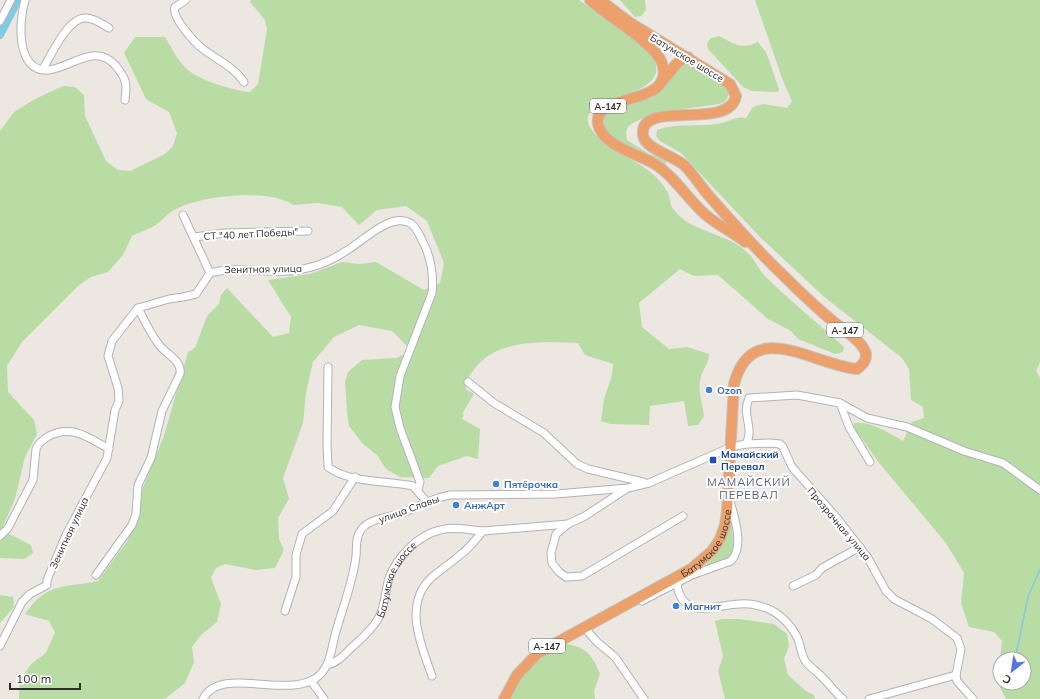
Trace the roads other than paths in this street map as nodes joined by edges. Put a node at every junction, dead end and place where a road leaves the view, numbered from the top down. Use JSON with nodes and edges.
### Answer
{"nodes":[{"id":1,"x":11,"y":0,"type":"edge"},
{"id":2,"x":25,"y":0,"type":"edge"},
{"id":3,"x":186,"y":0,"type":"edge"},
{"id":4,"x":590,"y":0,"type":"edge"},
{"id":5,"x":600,"y":0,"type":"edge"},
{"id":6,"x":2,"y":13,"type":"edge"},
{"id":7,"x":0,"y":22,"type":"edge"},
{"id":8,"x":109,"y":28,"type":"dead end"},
{"id":9,"x":688,"y":57,"type":"junction"},
{"id":10,"x":44,"y":69,"type":"junction"},
{"id":11,"x":244,"y":82,"type":"dead end"},
{"id":12,"x":659,"y":84,"type":"junction"},
{"id":13,"x":125,"y":100,"type":"dead end"},
{"id":14,"x":724,"y":212,"type":"junction"},
{"id":15,"x":183,"y":215,"type":"dead end"},
{"id":16,"x":712,"y":220,"type":"junction"},
{"id":17,"x":308,"y":231,"type":"dead end"},
{"id":18,"x":194,"y":237,"type":"junction"},
{"id":19,"x":777,"y":269,"type":"junction"},
{"id":20,"x":210,"y":273,"type":"junction"},
{"id":21,"x":138,"y":308,"type":"junction"},
{"id":22,"x":328,"y":367,"type":"dead end"},
{"id":23,"x":468,"y":382,"type":"dead end"},
{"id":24,"x":840,"y":403,"type":"junction"},
{"id":25,"x":746,"y":444,"type":"junction"},
{"id":26,"x":731,"y":448,"type":"junction"},
{"id":27,"x":109,"y":449,"type":"junction"},
{"id":28,"x":870,"y":462,"type":"dead end"},
{"id":29,"x":355,"y":477,"type":"junction"},
{"id":30,"x":649,"y":483,"type":"junction"},
{"id":31,"x":628,"y":488,"type":"junction"},
{"id":32,"x":418,"y":490,"type":"junction"},
{"id":33,"x":1040,"y":490,"type":"edge"},
{"id":34,"x":728,"y":492,"type":"junction"},
{"id":35,"x":426,"y":501,"type":"junction"},
{"id":36,"x":683,"y":516,"type":"dead end"},
{"id":37,"x":568,"y":524,"type":"junction"},
{"id":38,"x":483,"y":530,"type":"junction"},
{"id":39,"x":0,"y":536,"type":"edge"},
{"id":40,"x":860,"y":547,"type":"junction"},
{"id":41,"x":96,"y":575,"type":"dead end"},
{"id":42,"x":677,"y":584,"type":"junction"},
{"id":43,"x":793,"y":586,"type":"dead end"},
{"id":44,"x":628,"y":604,"type":"junction"},
{"id":45,"x":286,"y":611,"type":"dead end"},
{"id":46,"x":584,"y":627,"type":"junction"},
{"id":47,"x":0,"y":646,"type":"edge"},
{"id":48,"x":327,"y":665,"type":"junction"},
{"id":49,"x":956,"y":675,"type":"junction"},
{"id":50,"x":432,"y":676,"type":"dead end"},
{"id":51,"x":311,"y":681,"type":"junction"},
{"id":52,"x":203,"y":699,"type":"edge"},
{"id":53,"x":324,"y":699,"type":"edge"},
{"id":54,"x":504,"y":699,"type":"edge"},
{"id":55,"x":644,"y":699,"type":"edge"},
{"id":56,"x":843,"y":699,"type":"edge"},
{"id":57,"x":869,"y":699,"type":"edge"},
{"id":58,"x":973,"y":699,"type":"edge"}],
"edges":[{"from":1,"to":6,"type":"street"},
{"from":2,"to":10,"type":"street"},
{"from":3,"to":11,"type":"street"},
{"from":4,"to":12,"type":"highway","name":"Батумское шоссе"},
{"from":5,"to":9,"type":"highway","name":"Батумское шоссе","number":"А-147"},
{"from":6,"to":7,"type":"street"},
{"from":8,"to":10,"type":"street"},
{"from":9,"to":12,"type":"highway"},
{"from":9,"to":14,"type":"highway","name":"Батумское шоссе","number":"А-147"},
{"from":10,"to":13,"type":"street"},
{"from":12,"to":16,"type":"highway","name":"Батумское шоссе","number":"А-147"},
{"from":14,"to":16,"type":"highway"},
{"from":14,"to":19,"type":"highway","name":"Батумское шоссе","number":"А-147"},
{"from":15,"to":18,"type":"street","name":"Зенитная улица"},
{"from":16,"to":19,"type":"highway","name":"Батумское шоссе","number":"А-147"},
{"from":17,"to":18,"type":"street","name":"СТ \"40 лет Победы\""},
{"from":18,"to":20,"type":"street","name":"Зенитная улица"},
{"from":19,"to":26,"type":"highway","name":"Батумское шоссе","number":"А-147"},
{"from":20,"to":21,"type":"street"},
{"from":20,"to":32,"type":"street","name":"Зенитная улица"},
{"from":21,"to":27,"type":"street","name":"Зенитная улица"},
{"from":21,"to":41,"type":"street"},
{"from":22,"to":29,"type":"street"},
{"from":23,"to":30,"type":"street"},
{"from":24,"to":25,"type":"street"},
{"from":24,"to":28,"type":"street"},
{"from":24,"to":33,"type":"street"},
{"from":25,"to":26,"type":"street","name":"Прозрачная улица"},
{"from":25,"to":40,"type":"street","name":"Прозрачная улица"},
{"from":26,"to":30,"type":"street","name":"улица Славы"},
{"from":26,"to":34,"type":"highway","name":"Батумское шоссе","number":"А-147"},
{"from":27,"to":39,"type":"street"},
{"from":27,"to":47,"type":"street","name":"Зенитная улица"},
{"from":29,"to":32,"type":"street"},
{"from":29,"to":45,"type":"street"},
{"from":30,"to":31,"type":"street","name":"улица Славы"},
{"from":31,"to":35,"type":"street","name":"улица Славы"},
{"from":31,"to":37,"type":"street","name":"Батумское шоссе"},
{"from":32,"to":35,"type":"street"},
{"from":34,"to":42,"type":"street"},
{"from":34,"to":44,"type":"highway","name":"Батумское шоссе","number":"А-147"},
{"from":35,"to":48,"type":"street","name":"улица Славы"},
{"from":36,"to":37,"type":"street","name":"Батумское шоссе"},
{"from":37,"to":38,"type":"street","name":"Батумское шоссе"},
{"from":38,"to":48,"type":"street","name":"Батумское шоссе"},
{"from":38,"to":50,"type":"street"},
{"from":40,"to":43,"type":"street"},
{"from":40,"to":49,"type":"street","name":"Прозрачная улица"},
{"from":42,"to":44,"type":"street"},
{"from":42,"to":56,"type":"street"},
{"from":44,"to":46,"type":"highway","name":"Батумское шоссе","number":"А-147"},
{"from":46,"to":54,"type":"highway","name":"Батумское шоссе","number":"А-147"},
{"from":46,"to":55,"type":"street"},
{"from":48,"to":51,"type":"street","name":"улица Славы"},
{"from":49,"to":57,"type":"street"},
{"from":49,"to":58,"type":"street"},
{"from":51,"to":52,"type":"street","name":"улица Славы"},
{"from":51,"to":53,"type":"street"}]}
